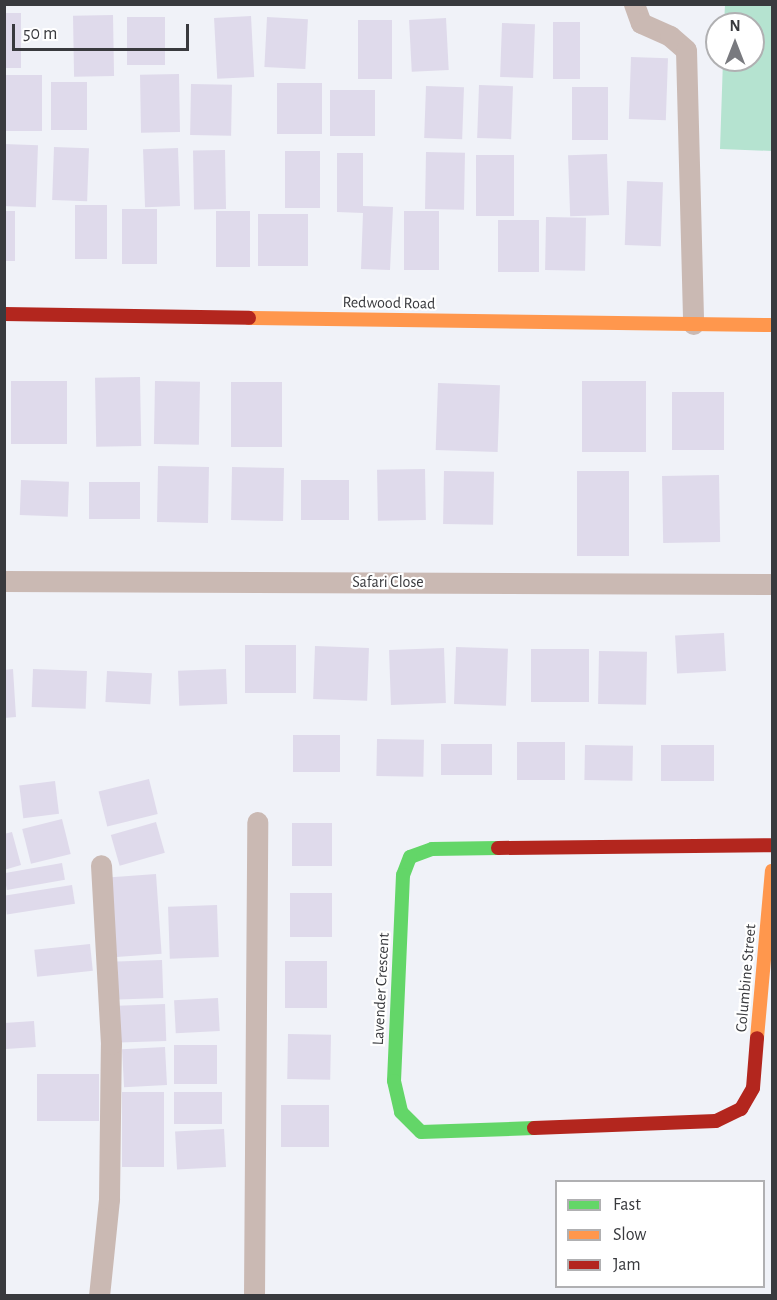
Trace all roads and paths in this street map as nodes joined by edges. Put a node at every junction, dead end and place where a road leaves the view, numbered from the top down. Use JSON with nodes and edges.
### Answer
{"nodes":[{"id":1,"x":634,"y":4,"type":"edge"},
{"id":2,"x":4,"y":314,"type":"edge"},
{"id":3,"x":693,"y":324,"type":"junction"},
{"id":4,"x":772,"y":325,"type":"edge"},
{"id":5,"x":4,"y":581,"type":"edge"},
{"id":6,"x":772,"y":584,"type":"edge"},
{"id":7,"x":258,"y":822,"type":"dead end"},
{"id":8,"x":772,"y":845,"type":"edge"},
{"id":9,"x":101,"y":865,"type":"dead end"},
{"id":10,"x":772,"y":871,"type":"edge"},
{"id":11,"x":753,"y":1088,"type":"joint"},
{"id":12,"x":99,"y":1296,"type":"edge"},
{"id":13,"x":255,"y":1296,"type":"edge"}],
"edges":[{"from":1,"to":3,"type":"street"},
{"from":2,"to":3,"type":"street","name":"Redwood Road"},
{"from":3,"to":4,"type":"street","name":"Redwood Road"},
{"from":5,"to":6,"type":"street","name":"Safari Close"},
{"from":7,"to":13,"type":"street"},
{"from":8,"to":11,"type":"street","name":"Lavender Crescent"},
{"from":9,"to":12,"type":"street"},
{"from":10,"to":11,"type":"street","name":"Columbine Street"}]}
